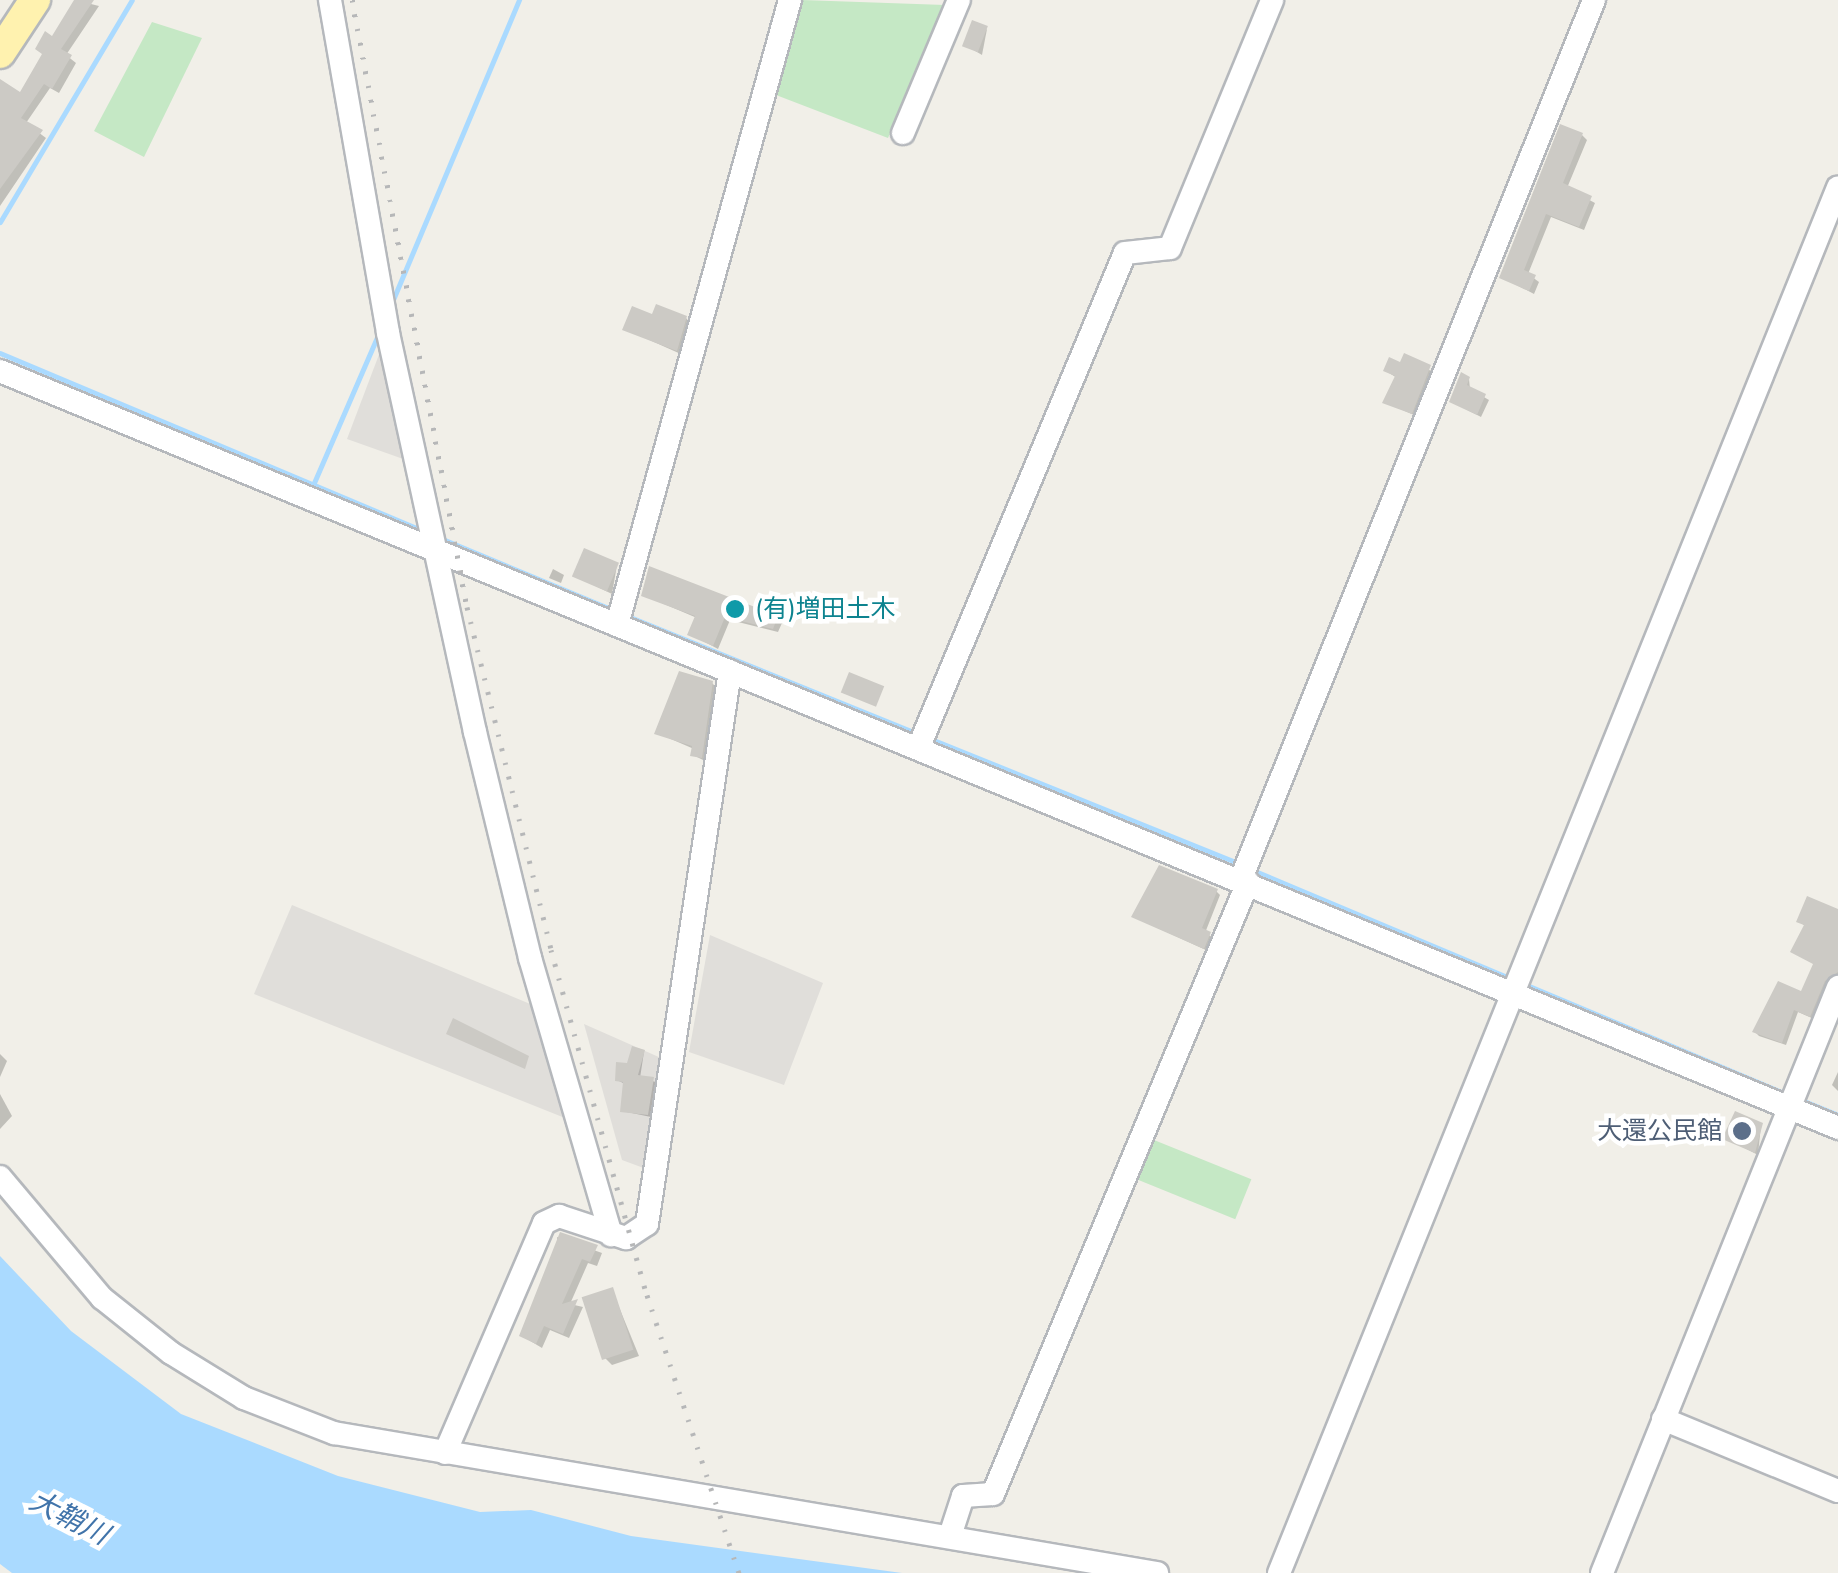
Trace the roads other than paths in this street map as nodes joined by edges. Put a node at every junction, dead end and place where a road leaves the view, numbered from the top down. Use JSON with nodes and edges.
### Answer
{"nodes":[{"id":1,"x":35,"y":0,"type":"edge"},
{"id":2,"x":330,"y":0,"type":"edge"},
{"id":3,"x":790,"y":0,"type":"edge"},
{"id":4,"x":959,"y":0,"type":"edge"},
{"id":5,"x":1272,"y":0,"type":"edge"},
{"id":6,"x":1594,"y":0,"type":"edge"},
{"id":7,"x":0,"y":53,"type":"edge"},
{"id":8,"x":903,"y":133,"type":"dead end"},
{"id":9,"x":1838,"y":186,"type":"edge"},
{"id":10,"x":0,"y":371,"type":"edge"},
{"id":11,"x":434,"y":541,"type":"junction"},
{"id":12,"x":619,"y":617,"type":"junction"},
{"id":13,"x":730,"y":671,"type":"junction"},
{"id":14,"x":922,"y":740,"type":"junction"},
{"id":15,"x":1245,"y":875,"type":"junction"},
{"id":16,"x":1515,"y":985,"type":"junction"},
{"id":17,"x":1838,"y":987,"type":"edge"},
{"id":18,"x":1792,"y":1100,"type":"junction"},
{"id":19,"x":1838,"y":1128,"type":"edge"},
{"id":20,"x":0,"y":1177,"type":"edge"},
{"id":21,"x":610,"y":1235,"type":"junction"},
{"id":22,"x":1663,"y":1418,"type":"junction"},
{"id":23,"x":446,"y":1453,"type":"junction"},
{"id":24,"x":1838,"y":1491,"type":"edge"},
{"id":25,"x":950,"y":1536,"type":"junction"},
{"id":26,"x":1157,"y":1573,"type":"edge"},
{"id":27,"x":1280,"y":1573,"type":"edge"},
{"id":28,"x":1602,"y":1573,"type":"edge"}],
"edges":[{"from":1,"to":7,"type":"main road"},
{"from":2,"to":11,"type":"street"},
{"from":3,"to":12,"type":"street"},
{"from":4,"to":8,"type":"street"},
{"from":5,"to":14,"type":"street"},
{"from":6,"to":15,"type":"street"},
{"from":9,"to":16,"type":"street"},
{"from":10,"to":11,"type":"street"},
{"from":11,"to":12,"type":"street"},
{"from":11,"to":21,"type":"street"},
{"from":12,"to":13,"type":"street"},
{"from":13,"to":14,"type":"street"},
{"from":13,"to":21,"type":"street"},
{"from":14,"to":15,"type":"street"},
{"from":15,"to":16,"type":"street"},
{"from":15,"to":25,"type":"street"},
{"from":16,"to":18,"type":"street"},
{"from":16,"to":27,"type":"street"},
{"from":17,"to":18,"type":"street"},
{"from":18,"to":19,"type":"street"},
{"from":18,"to":22,"type":"street"},
{"from":20,"to":23,"type":"street"},
{"from":21,"to":23,"type":"street"},
{"from":22,"to":24,"type":"street"},
{"from":22,"to":28,"type":"street"},
{"from":23,"to":25,"type":"street"},
{"from":25,"to":26,"type":"street"}]}
